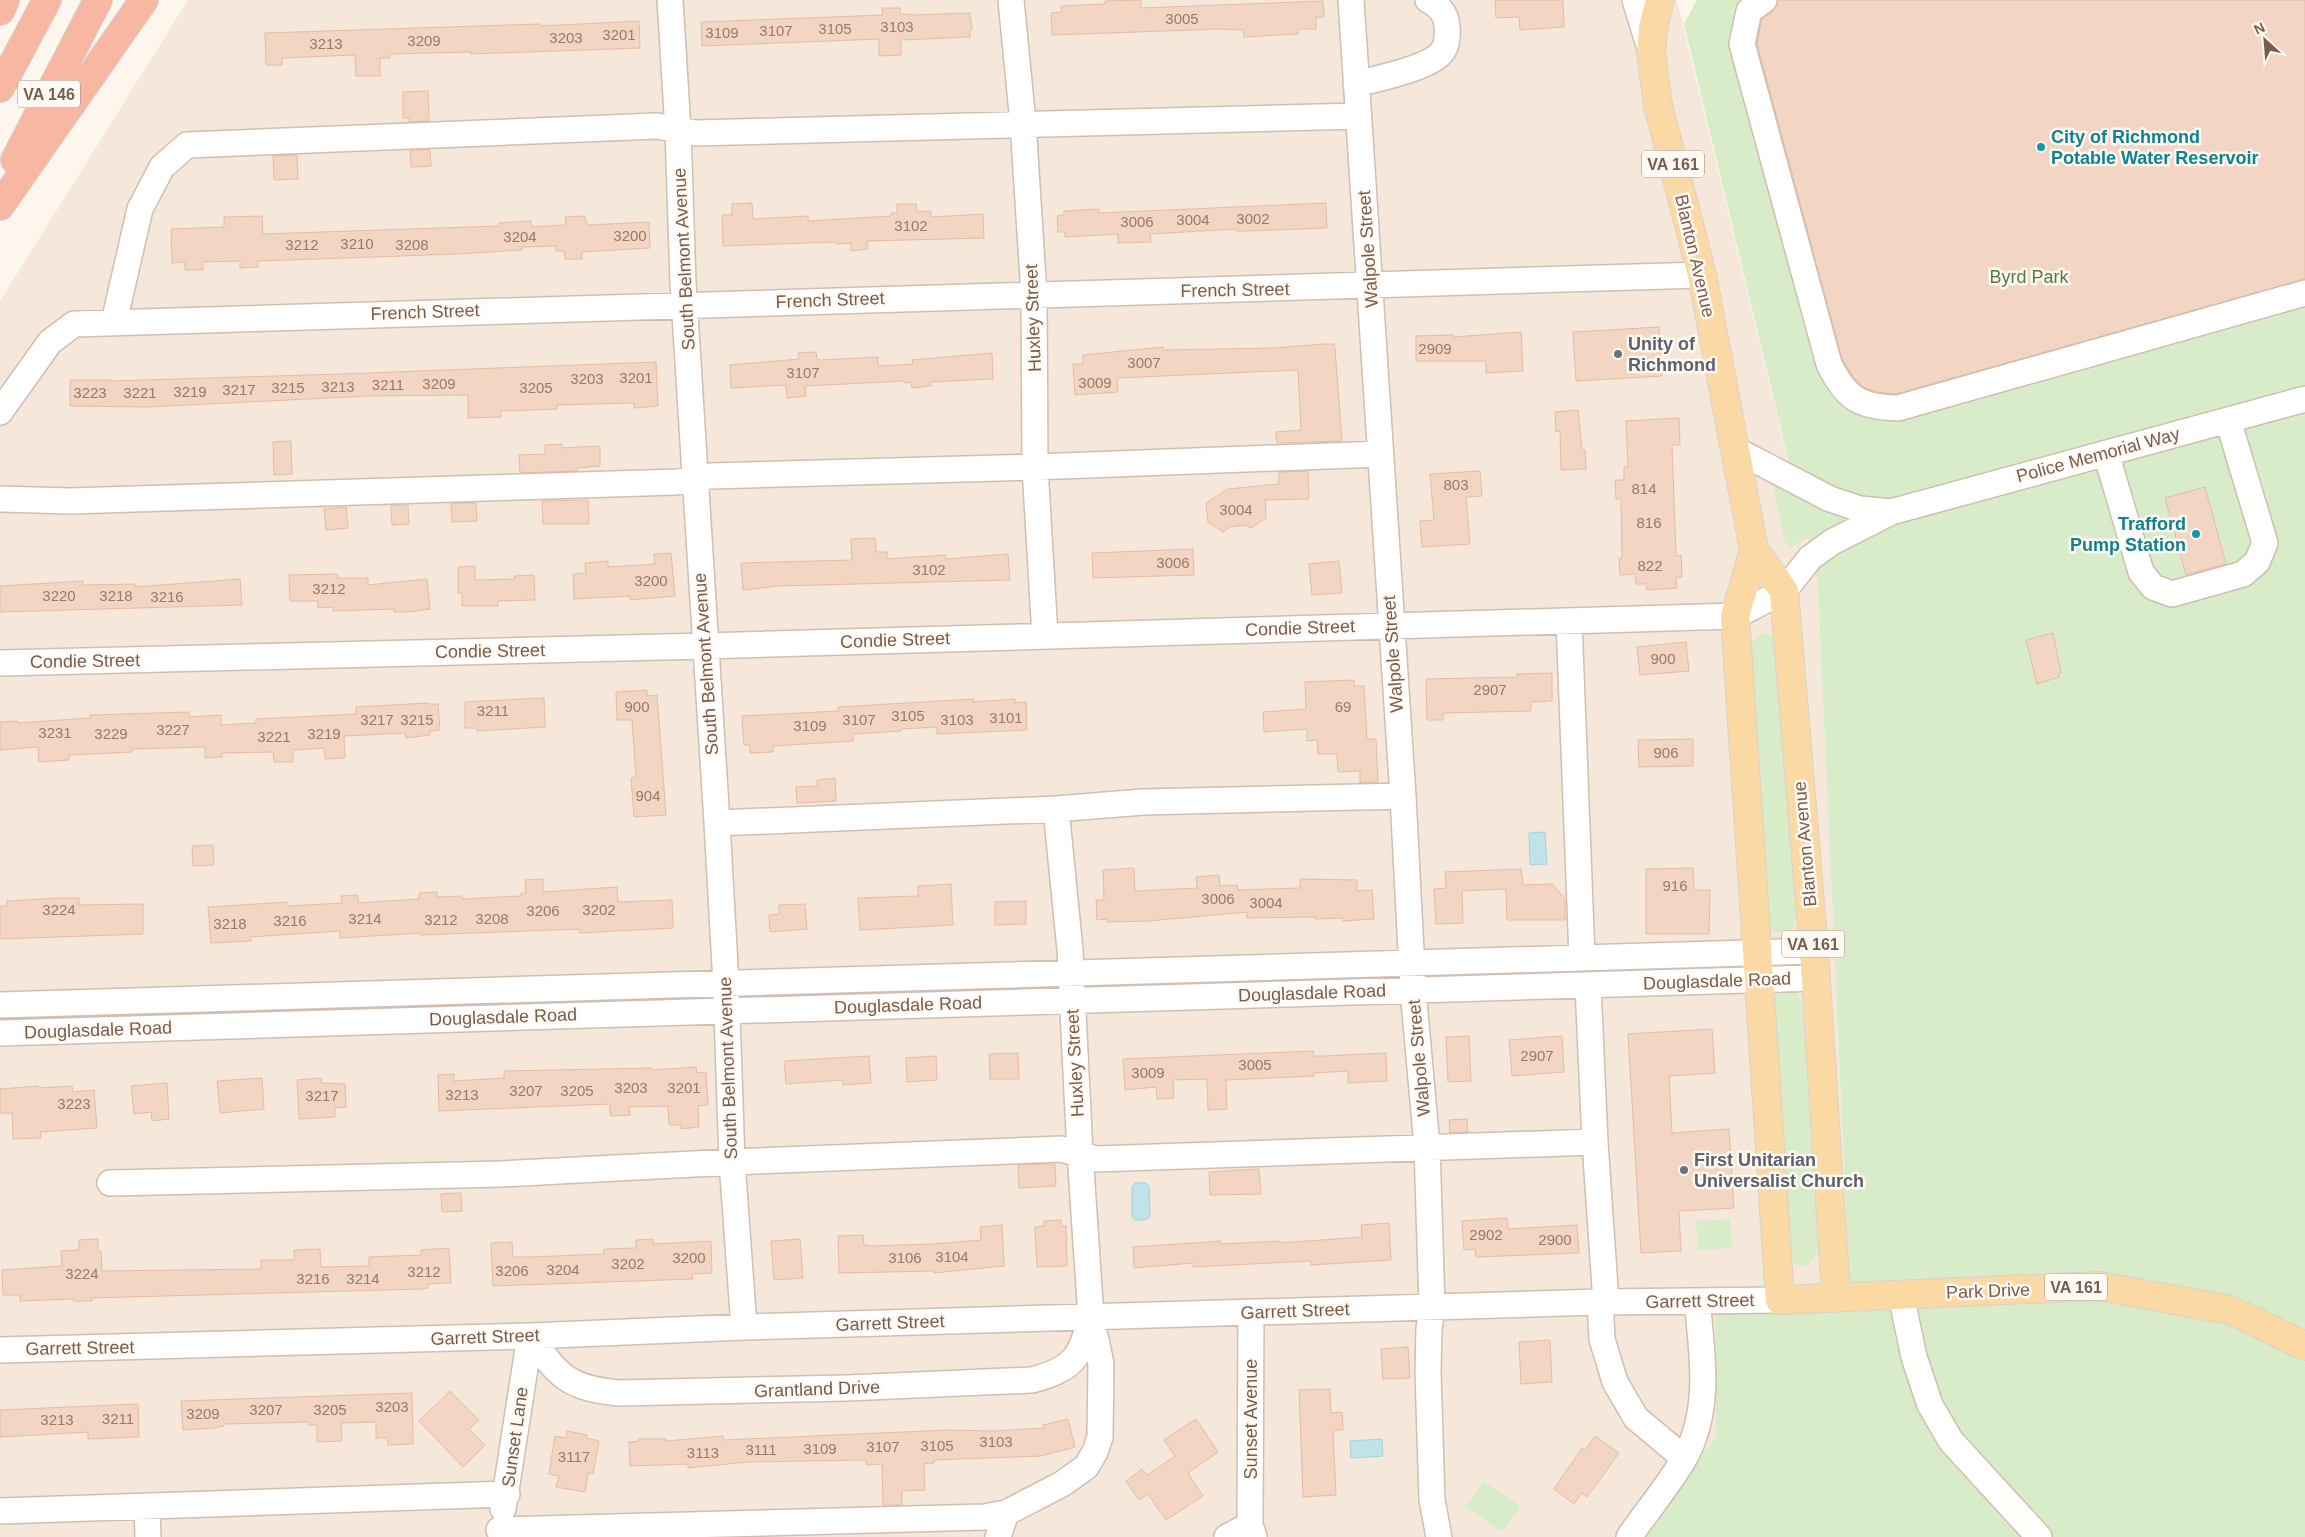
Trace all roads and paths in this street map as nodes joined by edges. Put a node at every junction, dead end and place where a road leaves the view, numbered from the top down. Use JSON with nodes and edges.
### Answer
{"nodes":[{"id":1,"x":5,"y":0,"type":"edge"},
{"id":2,"x":47,"y":0,"type":"edge"},
{"id":3,"x":98,"y":0,"type":"edge"},
{"id":4,"x":144,"y":0,"type":"edge"},
{"id":5,"x":670,"y":0,"type":"edge"},
{"id":6,"x":1011,"y":0,"type":"edge"},
{"id":7,"x":1351,"y":0,"type":"edge"},
{"id":8,"x":1428,"y":0,"type":"edge"},
{"id":9,"x":1635,"y":0,"type":"edge"},
{"id":10,"x":1660,"y":0,"type":"edge"},
{"id":11,"x":1756,"y":4,"type":"edge"},
{"id":12,"x":0,"y":11,"type":"edge"},
{"id":13,"x":1651,"y":52,"type":"junction"},
{"id":14,"x":1356,"y":84,"type":"junction"},
{"id":15,"x":0,"y":88,"type":"edge"},
{"id":16,"x":1359,"y":116,"type":"junction"},
{"id":17,"x":1023,"y":123,"type":"junction"},
{"id":18,"x":678,"y":130,"type":"junction"},
{"id":19,"x":0,"y":188,"type":"edge"},
{"id":20,"x":0,"y":206,"type":"edge"},
{"id":21,"x":1702,"y":275,"type":"junction"},
{"id":22,"x":1370,"y":287,"type":"junction"},
{"id":23,"x":1034,"y":294,"type":"junction"},
{"id":24,"x":2305,"y":294,"type":"edge"},
{"id":25,"x":685,"y":304,"type":"junction"},
{"id":26,"x":114,"y":322,"type":"junction"},
{"id":27,"x":2305,"y":398,"type":"edge"},
{"id":28,"x":0,"y":412,"type":"edge"},
{"id":29,"x":2228,"y":420,"type":"junction"},
{"id":30,"x":1736,"y":450,"type":"junction"},
{"id":31,"x":2106,"y":453,"type":"junction"},
{"id":32,"x":1380,"y":454,"type":"junction"},
{"id":33,"x":1035,"y":467,"type":"junction"},
{"id":34,"x":695,"y":479,"type":"junction"},
{"id":35,"x":0,"y":499,"type":"edge"},
{"id":36,"x":1890,"y":512,"type":"junction"},
{"id":37,"x":1754,"y":550,"type":"junction"},
{"id":38,"x":1784,"y":591,"type":"junction"},
{"id":39,"x":1735,"y":616,"type":"junction"},
{"id":40,"x":1569,"y":621,"type":"junction"},
{"id":41,"x":1390,"y":626,"type":"junction"},
{"id":42,"x":1044,"y":636,"type":"junction"},
{"id":43,"x":705,"y":646,"type":"junction"},
{"id":44,"x":0,"y":663,"type":"edge"},
{"id":45,"x":1403,"y":796,"type":"junction"},
{"id":46,"x":1056,"y":809,"type":"junction"},
{"id":47,"x":716,"y":823,"type":"junction"},
{"id":48,"x":1814,"y":951,"type":"junction"},
{"id":49,"x":1758,"y":953,"type":"junction"},
{"id":50,"x":1582,"y":957,"type":"junction"},
{"id":51,"x":1411,"y":963,"type":"junction"},
{"id":52,"x":1071,"y":973,"type":"junction"},
{"id":53,"x":1815,"y":978,"type":"junction"},
{"id":54,"x":1760,"y":980,"type":"junction"},
{"id":55,"x":726,"y":984,"type":"junction"},
{"id":56,"x":1588,"y":985,"type":"junction"},
{"id":57,"x":1413,"y":990,"type":"junction"},
{"id":58,"x":1072,"y":1000,"type":"junction"},
{"id":59,"x":0,"y":1005,"type":"edge"},
{"id":60,"x":726,"y":1010,"type":"junction"},
{"id":61,"x":0,"y":1032,"type":"edge"},
{"id":62,"x":1595,"y":1142,"type":"junction"},
{"id":63,"x":1427,"y":1146,"type":"junction"},
{"id":64,"x":1080,"y":1154,"type":"junction"},
{"id":65,"x":732,"y":1162,"type":"junction"},
{"id":66,"x":110,"y":1183,"type":"dead end"},
{"id":67,"x":1901,"y":1295,"type":"junction"},
{"id":68,"x":1836,"y":1297,"type":"junction"},
{"id":69,"x":1780,"y":1300,"type":"junction"},
{"id":70,"x":1697,"y":1301,"type":"junction"},
{"id":71,"x":1603,"y":1302,"type":"junction"},
{"id":72,"x":1432,"y":1307,"type":"junction"},
{"id":73,"x":1251,"y":1312,"type":"junction"},
{"id":74,"x":1090,"y":1321,"type":"junction"},
{"id":75,"x":744,"y":1327,"type":"junction"},
{"id":76,"x":530,"y":1336,"type":"junction"},
{"id":77,"x":2305,"y":1346,"type":"edge"},
{"id":78,"x":0,"y":1350,"type":"edge"},
{"id":79,"x":1684,"y":1458,"type":"junction"},
{"id":80,"x":506,"y":1494,"type":"junction"},
{"id":81,"x":147,"y":1506,"type":"junction"},
{"id":82,"x":0,"y":1511,"type":"edge"},
{"id":83,"x":1006,"y":1514,"type":"junction"},
{"id":84,"x":1252,"y":1531,"type":"edge"},
{"id":85,"x":498,"y":1534,"type":"edge"},
{"id":86,"x":148,"y":1537,"type":"edge"},
{"id":87,"x":998,"y":1537,"type":"edge"},
{"id":88,"x":1226,"y":1537,"type":"edge"},
{"id":89,"x":1440,"y":1537,"type":"edge"},
{"id":90,"x":1629,"y":1537,"type":"edge"},
{"id":91,"x":2039,"y":1537,"type":"edge"}],
"edges":[{"from":1,"to":12,"type":"highway"},
{"from":2,"to":15,"type":"highway","number":"VA 146"},
{"from":3,"to":19,"type":"highway","number":"VA 146"},
{"from":4,"to":20,"type":"highway"},
{"from":5,"to":18,"type":"street","name":"South Belmont Avenue"},
{"from":6,"to":17,"type":"street","name":"Huxley Street"},
{"from":7,"to":14,"type":"street","name":"Walpole Street"},
{"from":8,"to":14,"type":"street"},
{"from":9,"to":13,"type":"street","name":"Blanton Avenue"},
{"from":10,"to":13,"type":"main road","name":"Blanton Avenue","number":"VA 161"},
{"from":11,"to":24,"type":"street"},
{"from":13,"to":21,"type":"main road","name":"Blanton Avenue","number":"VA 161"},
{"from":14,"to":16,"type":"street","name":"Walpole Street"},
{"from":16,"to":17,"type":"street"},
{"from":16,"to":22,"type":"street","name":"Walpole Street"},
{"from":17,"to":18,"type":"street"},
{"from":17,"to":23,"type":"street","name":"Huxley Street"},
{"from":18,"to":25,"type":"street","name":"South Belmont Avenue"},
{"from":18,"to":26,"type":"street"},
{"from":21,"to":22,"type":"street","name":"French Street"},
{"from":21,"to":30,"type":"main road","name":"Blanton Avenue","number":"VA 161"},
{"from":22,"to":23,"type":"street","name":"French Street"},
{"from":22,"to":32,"type":"street","name":"Walpole Street"},
{"from":23,"to":25,"type":"street","name":"French Street"},
{"from":23,"to":33,"type":"street","name":"Huxley Street"},
{"from":25,"to":26,"type":"street","name":"French Street"},
{"from":25,"to":34,"type":"street","name":"South Belmont Avenue"},
{"from":26,"to":28,"type":"street","name":"French Street"},
{"from":27,"to":29,"type":"street","name":"Police Memorial Way"},
{"from":29,"to":31,"type":"street","name":"Police Memorial Way"},
{"from":29,"to":31,"type":"street"},
{"from":30,"to":36,"type":"street","name":"Police Memorial Way"},
{"from":30,"to":37,"type":"main road","name":"Blanton Avenue","number":"VA 161"},
{"from":31,"to":36,"type":"street","name":"Police Memorial Way"},
{"from":32,"to":33,"type":"street"},
{"from":32,"to":41,"type":"street","name":"Walpole Street"},
{"from":33,"to":34,"type":"street"},
{"from":33,"to":42,"type":"street","name":"Huxley Street"},
{"from":34,"to":35,"type":"street"},
{"from":34,"to":43,"type":"street","name":"South Belmont Avenue"},
{"from":36,"to":38,"type":"street","name":"Police Memorial Way"},
{"from":37,"to":38,"type":"main road","name":"Blanton Avenue","number":"VA 161"},
{"from":37,"to":39,"type":"main road","name":"Blanton Avenue","number":"VA 161"},
{"from":38,"to":39,"type":"street","name":"Condie Street"},
{"from":38,"to":48,"type":"main road","name":"Blanton Avenue","number":"VA 161"},
{"from":39,"to":40,"type":"street","name":"Condie Street"},
{"from":39,"to":49,"type":"main road","name":"Blanton Avenue","number":"VA 161"},
{"from":40,"to":41,"type":"street","name":"Condie Street"},
{"from":40,"to":50,"type":"street"},
{"from":41,"to":42,"type":"street","name":"Condie Street"},
{"from":41,"to":45,"type":"street","name":"Walpole Street"},
{"from":42,"to":43,"type":"street","name":"Condie Street"},
{"from":43,"to":44,"type":"street","name":"Condie Street"},
{"from":43,"to":47,"type":"street","name":"South Belmont Avenue"},
{"from":45,"to":46,"type":"street"},
{"from":45,"to":51,"type":"street","name":"Walpole Street"},
{"from":46,"to":47,"type":"street"},
{"from":46,"to":52,"type":"street","name":"Huxley Street"},
{"from":47,"to":55,"type":"street","name":"South Belmont Avenue"},
{"from":48,"to":49,"type":"street","name":"Douglasdale Road"},
{"from":48,"to":53,"type":"main road","name":"Blanton Avenue","number":"VA 161"},
{"from":49,"to":50,"type":"street","name":"Douglasdale Road"},
{"from":49,"to":54,"type":"main road","name":"Blanton Avenue","number":"VA 161"},
{"from":50,"to":51,"type":"street","name":"Douglasdale Road"},
{"from":51,"to":52,"type":"street","name":"Douglasdale Road"},
{"from":51,"to":57,"type":"street","name":"Walpole Street"},
{"from":52,"to":55,"type":"street","name":"Douglasdale Road"},
{"from":52,"to":58,"type":"street","name":"Huxley Street"},
{"from":53,"to":54,"type":"street","name":"Douglasdale Road"},
{"from":53,"to":68,"type":"main road","name":"Blanton Avenue","number":"VA 161"},
{"from":54,"to":56,"type":"street","name":"Douglasdale Road"},
{"from":54,"to":69,"type":"main road","name":"Blanton Avenue","number":"VA 161"},
{"from":55,"to":59,"type":"street","name":"Douglasdale Road"},
{"from":55,"to":60,"type":"street","name":"South Belmont Avenue"},
{"from":56,"to":57,"type":"street","name":"Douglasdale Road"},
{"from":56,"to":62,"type":"street"},
{"from":57,"to":58,"type":"street","name":"Douglasdale Road"},
{"from":57,"to":63,"type":"street","name":"Walpole Street"},
{"from":58,"to":60,"type":"street","name":"Douglasdale Road"},
{"from":58,"to":64,"type":"street","name":"Huxley Street"},
{"from":60,"to":61,"type":"street","name":"Douglasdale Road"},
{"from":60,"to":65,"type":"street","name":"South Belmont Avenue"},
{"from":62,"to":63,"type":"street"},
{"from":62,"to":71,"type":"street"},
{"from":63,"to":64,"type":"street"},
{"from":63,"to":72,"type":"street","name":"Walpole Street"},
{"from":64,"to":65,"type":"street"},
{"from":64,"to":74,"type":"street","name":"Huxley Street"},
{"from":65,"to":66,"type":"street"},
{"from":65,"to":75,"type":"street","name":"South Belmont Avenue"},
{"from":67,"to":68,"type":"main road","name":"Park Drive","number":"VA 161"},
{"from":67,"to":77,"type":"main road","name":"Park Drive","number":"VA 161"},
{"from":67,"to":91,"type":"street"},
{"from":68,"to":69,"type":"main road","name":"Park Drive","number":"VA 161"},
{"from":69,"to":70,"type":"street","name":"Garrett Street"},
{"from":70,"to":71,"type":"street","name":"Garrett Street"},
{"from":70,"to":79,"type":"street"},
{"from":71,"to":72,"type":"street","name":"Garrett Street"},
{"from":71,"to":79,"type":"street"},
{"from":72,"to":73,"type":"street","name":"Garrett Street"},
{"from":72,"to":89,"type":"street","name":"Walpole Street"},
{"from":73,"to":74,"type":"street","name":"Garrett Street"},
{"from":73,"to":84,"type":"street","name":"Sunset Avenue"},
{"from":74,"to":75,"type":"street","name":"Garrett Street"},
{"from":74,"to":76,"type":"street","name":"Grantland Drive"},
{"from":74,"to":83,"type":"street"},
{"from":75,"to":76,"type":"street","name":"Garrett Street"},
{"from":76,"to":78,"type":"street","name":"Garrett Street"},
{"from":76,"to":80,"type":"street","name":"Sunset Lane"},
{"from":79,"to":90,"type":"street"},
{"from":80,"to":81,"type":"street"},
{"from":80,"to":85,"type":"street","name":"Sunset Lane"},
{"from":81,"to":82,"type":"street"},
{"from":81,"to":86,"type":"street"},
{"from":83,"to":85,"type":"street"},
{"from":83,"to":87,"type":"street"},
{"from":84,"to":88,"type":"street","name":"Sunset Avenue"}]}
